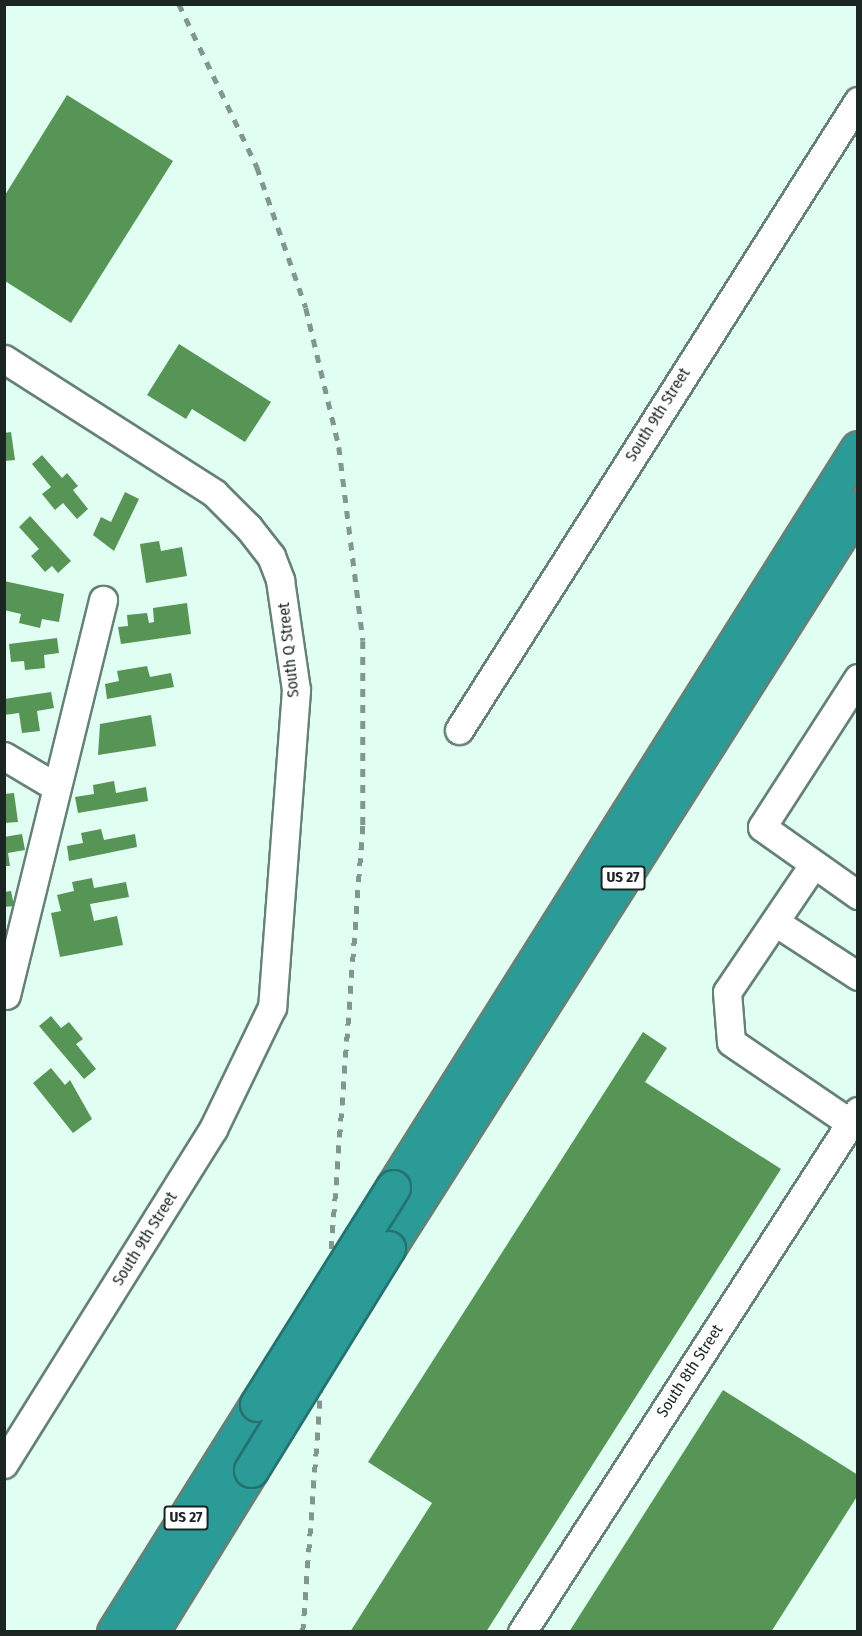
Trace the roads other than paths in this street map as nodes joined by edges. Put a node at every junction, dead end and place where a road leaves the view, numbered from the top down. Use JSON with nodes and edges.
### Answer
{"nodes":[{"id":1,"x":858,"y":101,"type":"edge"},
{"id":2,"x":4,"y":359,"type":"edge"},
{"id":3,"x":858,"y":448,"type":"edge"},
{"id":4,"x":858,"y":507,"type":"edge"},
{"id":5,"x":103,"y":600,"type":"dead end"},
{"id":6,"x":858,"y":678,"type":"edge"},
{"id":7,"x":459,"y":730,"type":"dead end"},
{"id":8,"x":4,"y":756,"type":"edge"},
{"id":9,"x":53,"y":785,"type":"junction"},
{"id":10,"x":813,"y":866,"type":"junction"},
{"id":11,"x":858,"y":895,"type":"edge"},
{"id":12,"x":775,"y":922,"type":"junction"},
{"id":13,"x":855,"y":968,"type":"edge"},
{"id":14,"x":6,"y":995,"type":"edge"},
{"id":15,"x":272,"y":1007,"type":"joint"},
{"id":16,"x":854,"y":1117,"type":"edge"},
{"id":17,"x":4,"y":1464,"type":"edge"},
{"id":18,"x":114,"y":1632,"type":"edge"},
{"id":19,"x":151,"y":1632,"type":"edge"},
{"id":20,"x":522,"y":1632,"type":"edge"}],
"edges":[{"from":1,"to":7,"type":"street","name":"South 9th Street"},
{"from":2,"to":15,"type":"street","name":"South Q Street"},
{"from":3,"to":18,"type":"highway","number":"US 27","bridge":true},
{"from":4,"to":19,"type":"highway","number":"US 27","bridge":true},
{"from":5,"to":9,"type":"street"},
{"from":6,"to":10,"type":"street"},
{"from":8,"to":9,"type":"street"},
{"from":9,"to":14,"type":"street"},
{"from":10,"to":11,"type":"street"},
{"from":10,"to":12,"type":"street"},
{"from":12,"to":13,"type":"street"},
{"from":12,"to":16,"type":"street"},
{"from":15,"to":17,"type":"street","name":"South 9th Street"},
{"from":16,"to":20,"type":"street","name":"South 8th Street"}]}
